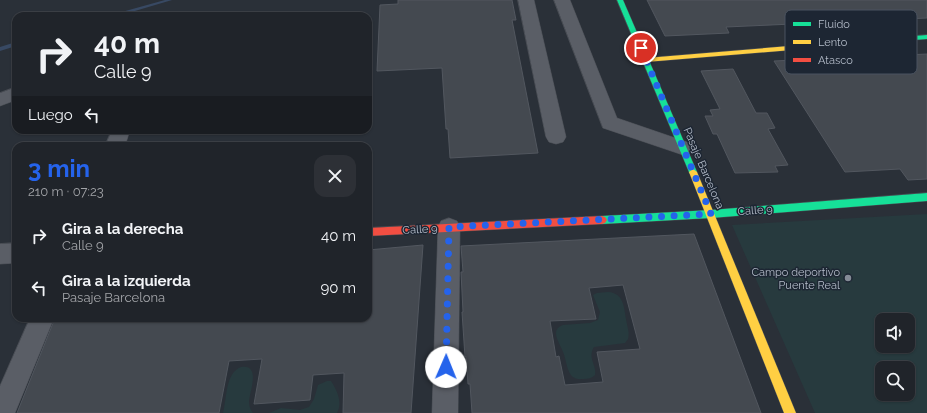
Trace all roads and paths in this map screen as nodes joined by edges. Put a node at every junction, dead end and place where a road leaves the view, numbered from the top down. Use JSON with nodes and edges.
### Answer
{"nodes":[{"id":1,"x":526,"y":0,"type":"edge"},
{"id":2,"x":562,"y":0,"type":"edge"},
{"id":3,"x":620,"y":0,"type":"edge"},
{"id":4,"x":927,"y":37,"type":"edge"},
{"id":5,"x":917,"y":38,"type":"edge"},
{"id":6,"x":785,"y":49,"type":"edge"},
{"id":7,"x":646,"y":60,"type":"junction"},
{"id":8,"x":12,"y":95,"type":"edge"},
{"id":9,"x":0,"y":100,"type":"edge"},
{"id":10,"x":556,"y":137,"type":"dead end"},
{"id":11,"x":683,"y":148,"type":"junction"},
{"id":12,"x":927,"y":197,"type":"edge"},
{"id":13,"x":711,"y":214,"type":"junction"},
{"id":14,"x":449,"y":227,"type":"junction"},
{"id":15,"x":372,"y":232,"type":"edge"},
{"id":16,"x":12,"y":253,"type":"edge"},
{"id":17,"x":0,"y":254,"type":"edge"},
{"id":18,"x":40,"y":322,"type":"edge"},
{"id":19,"x":2,"y":413,"type":"edge"},
{"id":20,"x":445,"y":413,"type":"edge"},
{"id":21,"x":790,"y":413,"type":"edge"}],
"edges":[{"from":1,"to":10,"type":"street"},
{"from":2,"to":11,"type":"street"},
{"from":3,"to":7,"type":"street","name":"Pasaje Barcelona"},
{"from":4,"to":5,"type":"street"},
{"from":6,"to":7,"type":"street"},
{"from":7,"to":11,"type":"street","name":"Pasaje Barcelona"},
{"from":8,"to":9,"type":"street"},
{"from":11,"to":13,"type":"street","name":"Pasaje Barcelona"},
{"from":12,"to":13,"type":"street","name":"Calle 9"},
{"from":13,"to":14,"type":"street","name":"Calle 9"},
{"from":13,"to":21,"type":"street","name":"Pasaje Barcelona"},
{"from":14,"to":15,"type":"street","name":"Calle 9"},
{"from":14,"to":20,"type":"street"},
{"from":16,"to":17,"type":"street"},
{"from":18,"to":19,"type":"street"}]}
